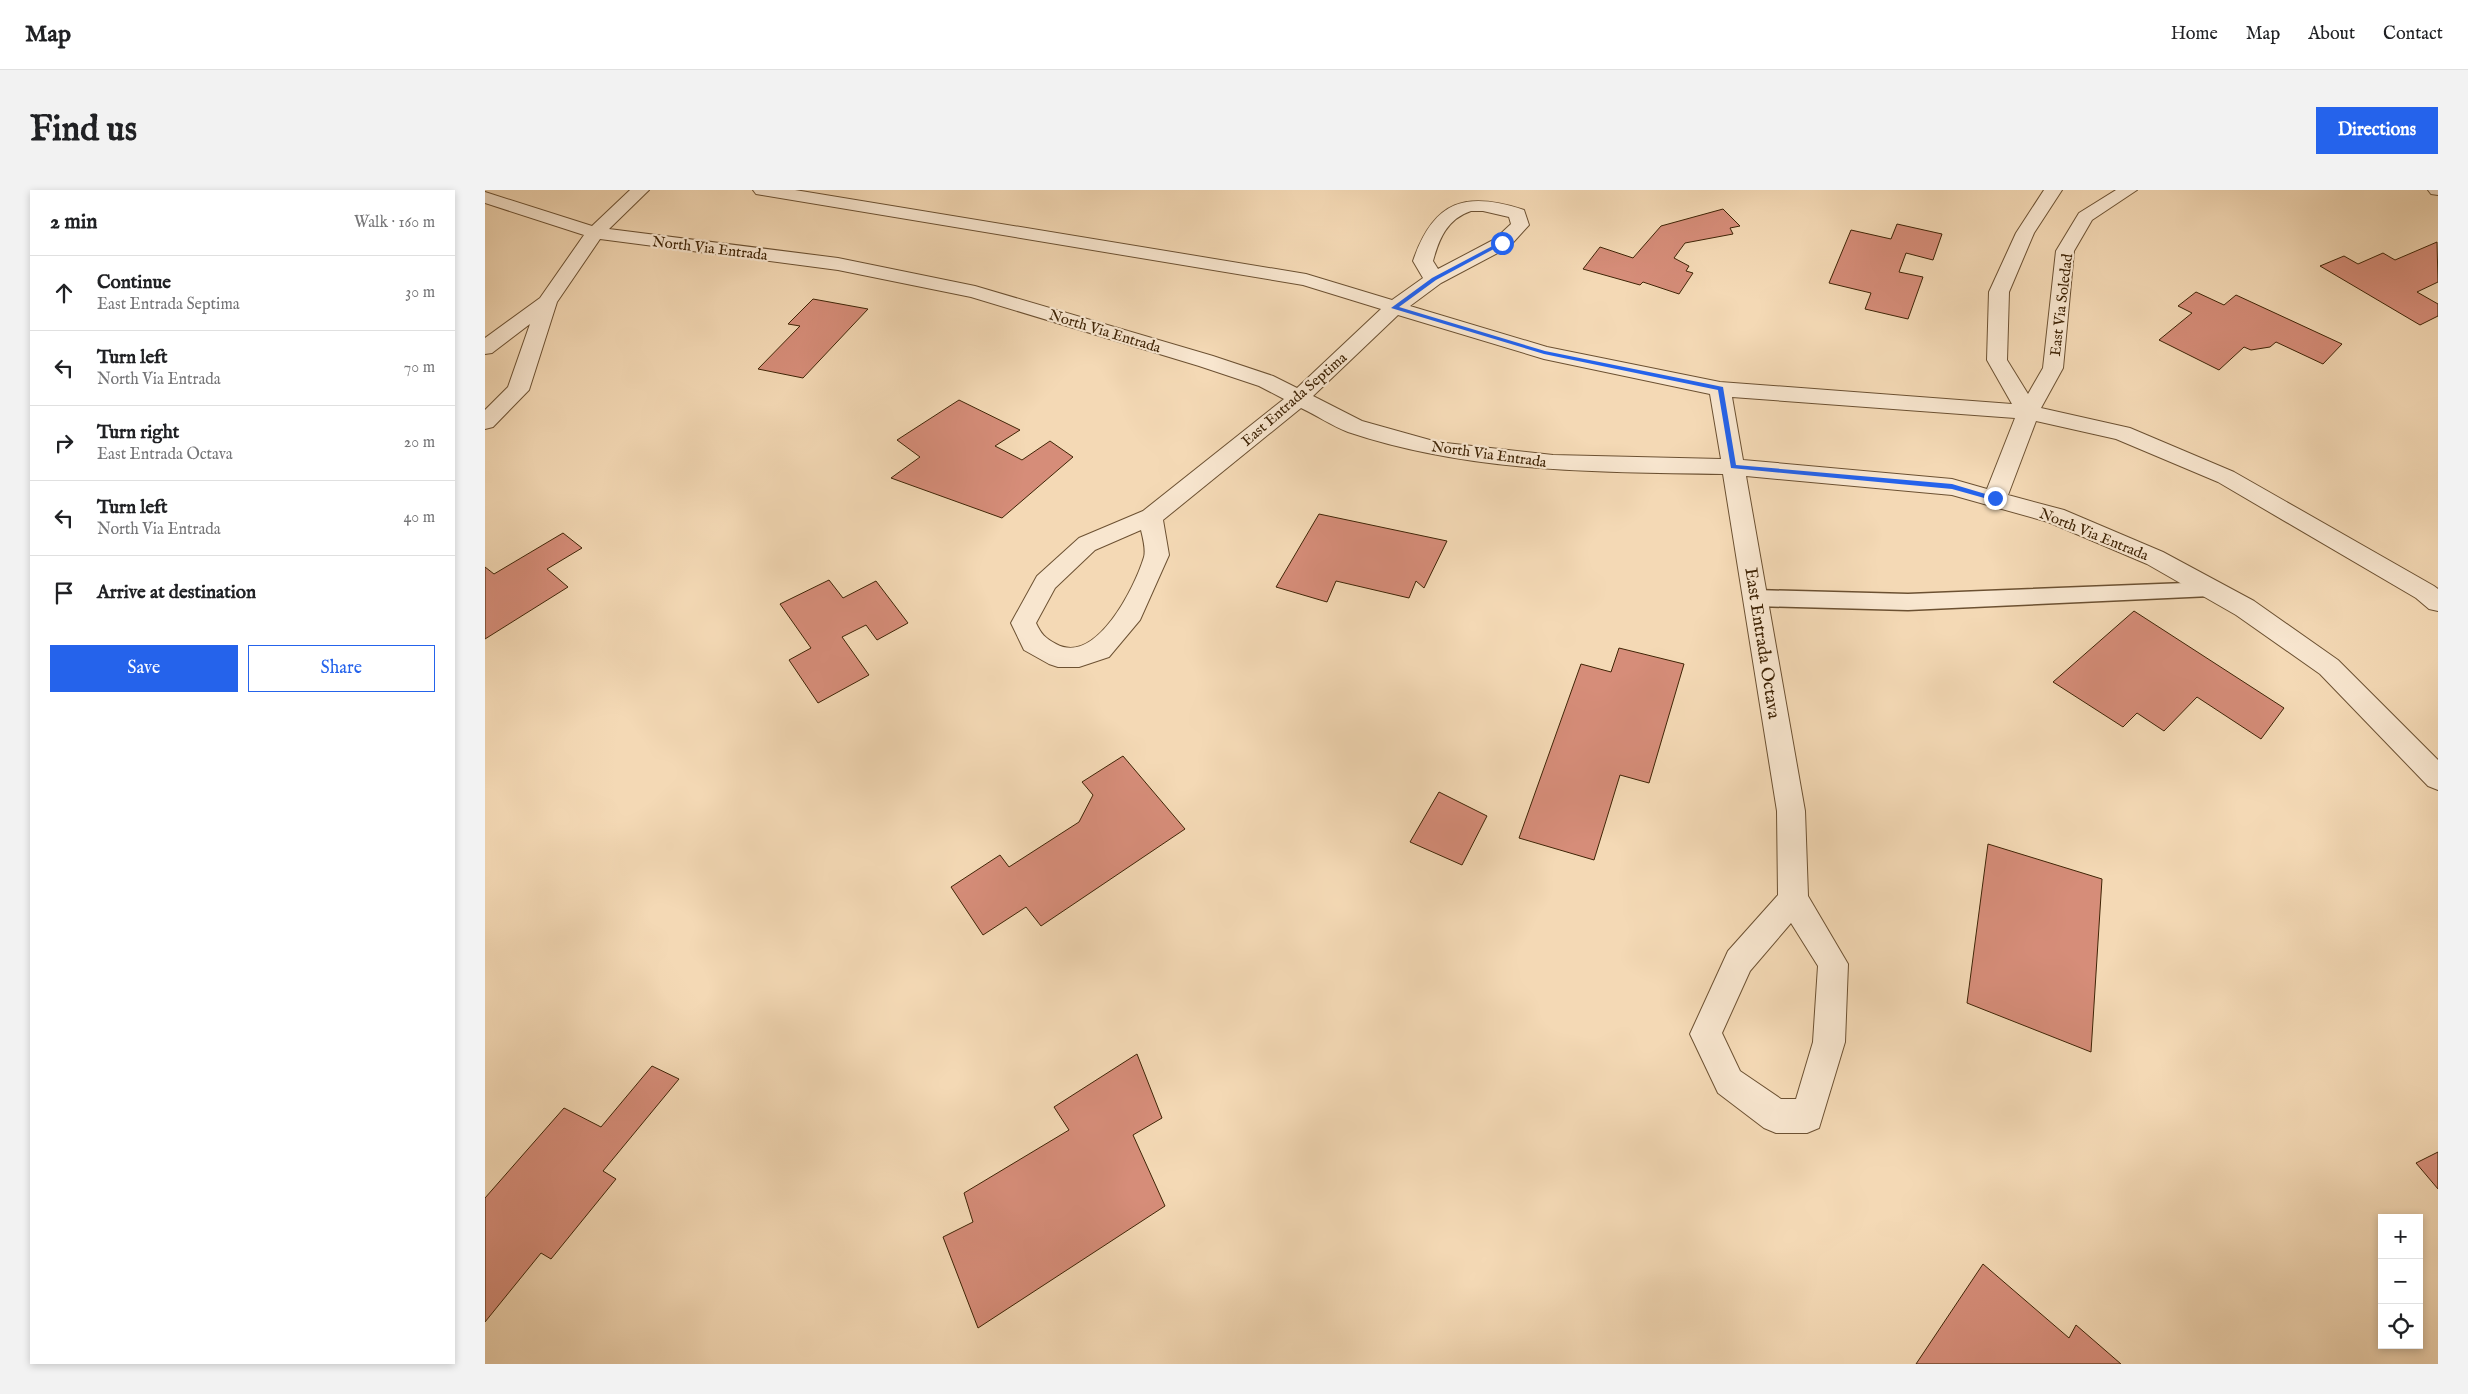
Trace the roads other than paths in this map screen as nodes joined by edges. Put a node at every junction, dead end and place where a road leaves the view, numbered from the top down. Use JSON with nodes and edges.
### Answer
{"nodes":[{"id":1,"x":640,"y":190,"type":"edge"},
{"id":2,"x":762,"y":190,"type":"edge"},
{"id":3,"x":2053,"y":190,"type":"edge"},
{"id":4,"x":2128,"y":190,"type":"edge"},
{"id":5,"x":485,"y":197,"type":"edge"},
{"id":6,"x":595,"y":233,"type":"junction"},
{"id":7,"x":1434,"y":279,"type":"junction"},
{"id":8,"x":547,"y":302,"type":"junction"},
{"id":9,"x":1394,"y":308,"type":"junction"},
{"id":10,"x":485,"y":348,"type":"edge"},
{"id":11,"x":1721,"y":389,"type":"junction"},
{"id":12,"x":1299,"y":398,"type":"junction"},
{"id":13,"x":2028,"y":412,"type":"junction"},
{"id":14,"x":485,"y":422,"type":"edge"},
{"id":15,"x":1733,"y":466,"type":"junction"},
{"id":16,"x":1995,"y":498,"type":"junction"},
{"id":17,"x":1151,"y":517,"type":"junction"},
{"id":18,"x":2211,"y":589,"type":"junction"},
{"id":19,"x":1755,"y":598,"type":"junction"},
{"id":20,"x":2438,"y":602,"type":"edge"},
{"id":21,"x":2438,"y":778,"type":"edge"},
{"id":22,"x":1793,"y":898,"type":"junction"}],
"edges":[{"from":1,"to":6,"type":"street"},
{"from":2,"to":9,"type":"street"},
{"from":3,"to":13,"type":"street"},
{"from":4,"to":13,"type":"street","name":"East Via Soledad"},
{"from":5,"to":6,"type":"street","name":"North Via Entrada"},
{"from":6,"to":8,"type":"street"},
{"from":6,"to":12,"type":"street","name":"North Via Entrada"},
{"from":7,"to":7,"type":"street","name":"East Entrada Septima"},
{"from":7,"to":9,"type":"street","name":"East Entrada Septima"},
{"from":8,"to":10,"type":"street"},
{"from":8,"to":14,"type":"street"},
{"from":9,"to":11,"type":"street"},
{"from":9,"to":12,"type":"street","name":"East Entrada Septima"},
{"from":11,"to":13,"type":"street"},
{"from":11,"to":15,"type":"street","name":"East Entrada Octava"},
{"from":12,"to":15,"type":"street","name":"North Via Entrada"},
{"from":12,"to":17,"type":"street","name":"East Entrada Septima"},
{"from":13,"to":16,"type":"street","name":"East Via Soledad"},
{"from":13,"to":20,"type":"street"},
{"from":15,"to":16,"type":"street","name":"North Via Entrada"},
{"from":15,"to":19,"type":"street","name":"East Entrada Octava"},
{"from":16,"to":18,"type":"street","name":"North Via Entrada"},
{"from":17,"to":17,"type":"street","name":"East Entrada Septima"},
{"from":18,"to":19,"type":"lane"},
{"from":18,"to":21,"type":"street","name":"North Via Entrada"},
{"from":19,"to":22,"type":"street","name":"East Entrada Octava"},
{"from":22,"to":22,"type":"street","name":"East Entrada Octava"}]}
